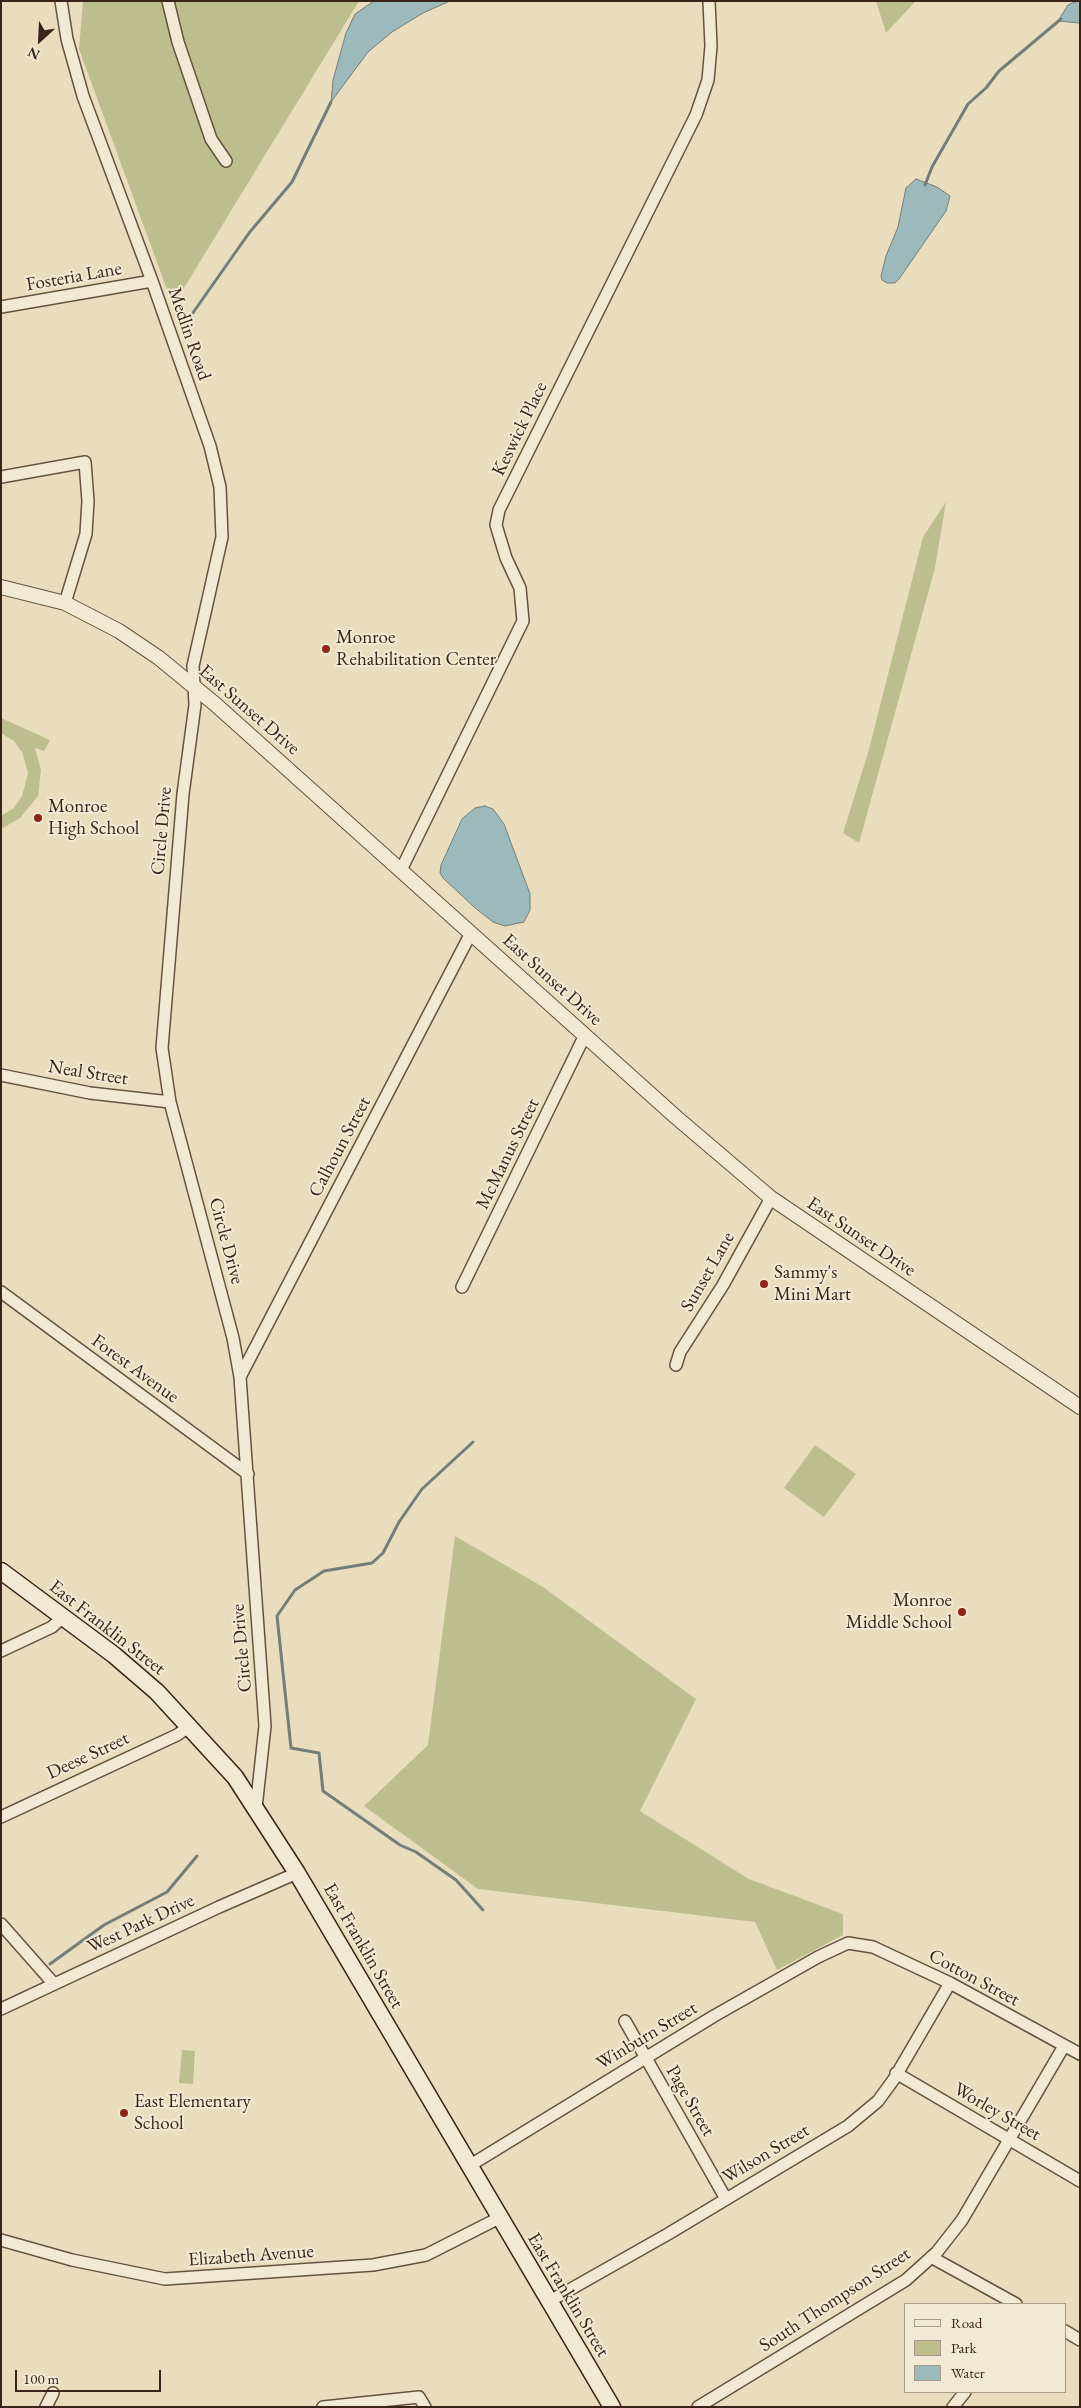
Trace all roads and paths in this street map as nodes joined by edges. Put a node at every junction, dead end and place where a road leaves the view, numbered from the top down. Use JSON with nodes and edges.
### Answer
{"nodes":[{"id":1,"x":61,"y":1,"type":"edge"},
{"id":2,"x":168,"y":1,"type":"edge"},
{"id":3,"x":709,"y":1,"type":"edge"},
{"id":4,"x":226,"y":161,"type":"dead end"},
{"id":5,"x":152,"y":281,"type":"junction"},
{"id":6,"x":1,"y":306,"type":"edge"},
{"id":7,"x":1,"y":477,"type":"edge"},
{"id":8,"x":1,"y":587,"type":"edge"},
{"id":9,"x":65,"y":603,"type":"junction"},
{"id":10,"x":194,"y":685,"type":"junction"},
{"id":11,"x":401,"y":870,"type":"junction"},
{"id":12,"x":471,"y":933,"type":"junction"},
{"id":13,"x":585,"y":1035,"type":"junction"},
{"id":14,"x":1,"y":1075,"type":"edge"},
{"id":15,"x":170,"y":1102,"type":"junction"},
{"id":16,"x":771,"y":1198,"type":"junction"},
{"id":17,"x":462,"y":1287,"type":"dead end"},
{"id":18,"x":1,"y":1292,"type":"edge"},
{"id":19,"x":676,"y":1365,"type":"dead end"},
{"id":20,"x":240,"y":1376,"type":"junction"},
{"id":21,"x":1080,"y":1408,"type":"edge"},
{"id":22,"x":248,"y":1474,"type":"junction"},
{"id":23,"x":1,"y":1571,"type":"edge"},
{"id":24,"x":63,"y":1617,"type":"junction"},
{"id":25,"x":1,"y":1651,"type":"edge"},
{"id":26,"x":190,"y":1726,"type":"junction"},
{"id":27,"x":256,"y":1808,"type":"junction"},
{"id":28,"x":1,"y":1817,"type":"edge"},
{"id":29,"x":297,"y":1873,"type":"junction"},
{"id":30,"x":1,"y":1924,"type":"edge"},
{"id":31,"x":848,"y":1944,"type":"joint"},
{"id":32,"x":950,"y":1983,"type":"junction"},
{"id":33,"x":54,"y":1984,"type":"junction"},
{"id":34,"x":1,"y":2009,"type":"edge"},
{"id":35,"x":624,"y":2021,"type":"dead end"},
{"id":36,"x":1064,"y":2046,"type":"junction"},
{"id":37,"x":1080,"y":2054,"type":"edge"},
{"id":38,"x":645,"y":2059,"type":"junction"},
{"id":39,"x":896,"y":2073,"type":"junction"},
{"id":40,"x":1009,"y":2139,"type":"junction"},
{"id":41,"x":469,"y":2166,"type":"junction"},
{"id":42,"x":1080,"y":2181,"type":"edge"},
{"id":43,"x":726,"y":2198,"type":"junction"},
{"id":44,"x":499,"y":2218,"type":"junction"},
{"id":45,"x":1,"y":2240,"type":"edge"},
{"id":46,"x":931,"y":2257,"type":"junction"},
{"id":47,"x":548,"y":2302,"type":"junction"},
{"id":48,"x":1014,"y":2303,"type":"edge"},
{"id":49,"x":1066,"y":2333,"type":"edge"},
{"id":50,"x":1080,"y":2340,"type":"edge"},
{"id":51,"x":52,"y":2393,"type":"dead end"},
{"id":52,"x":964,"y":2393,"type":"edge"},
{"id":53,"x":422,"y":2402,"type":"edge"},
{"id":54,"x":46,"y":2407,"type":"edge"},
{"id":55,"x":323,"y":2407,"type":"edge"},
{"id":56,"x":612,"y":2407,"type":"edge"},
{"id":57,"x":698,"y":2407,"type":"edge"},
{"id":58,"x":952,"y":2407,"type":"edge"}],
"edges":[{"from":1,"to":5,"type":"street","name":"Medlin Road"},
{"from":2,"to":4,"type":"street"},
{"from":3,"to":11,"type":"street","name":"Keswick Place"},
{"from":5,"to":6,"type":"street","name":"Fosteria Lane"},
{"from":5,"to":10,"type":"street","name":"Medlin Road"},
{"from":7,"to":9,"type":"street"},
{"from":8,"to":9,"type":"street","name":"East Sunset Drive"},
{"from":9,"to":10,"type":"street","name":"East Sunset Drive"},
{"from":10,"to":11,"type":"street","name":"East Sunset Drive"},
{"from":10,"to":15,"type":"street","name":"Circle Drive"},
{"from":11,"to":12,"type":"street","name":"East Sunset Drive"},
{"from":12,"to":13,"type":"street","name":"East Sunset Drive"},
{"from":12,"to":20,"type":"street","name":"Calhoun Street"},
{"from":13,"to":16,"type":"street","name":"East Sunset Drive"},
{"from":13,"to":17,"type":"street","name":"McManus Street"},
{"from":14,"to":15,"type":"street","name":"Neal Street"},
{"from":15,"to":20,"type":"street","name":"Circle Drive"},
{"from":16,"to":19,"type":"street","name":"Sunset Lane"},
{"from":16,"to":21,"type":"street","name":"East Sunset Drive"},
{"from":18,"to":22,"type":"street","name":"Forest Avenue"},
{"from":20,"to":22,"type":"street","name":"Circle Drive"},
{"from":22,"to":27,"type":"street","name":"Circle Drive"},
{"from":23,"to":24,"type":"main road","name":"East Franklin Street"},
{"from":24,"to":25,"type":"street"},
{"from":24,"to":26,"type":"main road","name":"East Franklin Street"},
{"from":26,"to":27,"type":"main road","name":"East Franklin Street"},
{"from":26,"to":28,"type":"street","name":"Deese Street"},
{"from":27,"to":29,"type":"main road","name":"East Franklin Street"},
{"from":29,"to":33,"type":"street","name":"West Park Drive"},
{"from":29,"to":41,"type":"main road","name":"East Franklin Street"},
{"from":30,"to":33,"type":"street"},
{"from":31,"to":32,"type":"street","name":"Cotton Street"},
{"from":31,"to":38,"type":"street","name":"Winburn Street"},
{"from":32,"to":36,"type":"street","name":"Cotton Street"},
{"from":32,"to":39,"type":"street","name":"Wilson Street"},
{"from":33,"to":34,"type":"street","name":"West Park Drive"},
{"from":35,"to":38,"type":"street","name":"Page Street"},
{"from":36,"to":37,"type":"street","name":"Cotton Street"},
{"from":36,"to":40,"type":"street","name":"South Thompson Street"},
{"from":38,"to":41,"type":"street","name":"Winburn Street"},
{"from":38,"to":43,"type":"street","name":"Page Street"},
{"from":39,"to":40,"type":"street","name":"Worley Street"},
{"from":39,"to":43,"type":"street","name":"Wilson Street"},
{"from":40,"to":42,"type":"street","name":"Worley Street"},
{"from":40,"to":46,"type":"street","name":"South Thompson Street"},
{"from":41,"to":44,"type":"main road","name":"East Franklin Street"},
{"from":43,"to":47,"type":"street","name":"Wilson Street"},
{"from":44,"to":45,"type":"street","name":"Elizabeth Avenue"},
{"from":44,"to":47,"type":"main road","name":"East Franklin Street"},
{"from":46,"to":48,"type":"street"},
{"from":46,"to":57,"type":"street","name":"South Thompson Street"},
{"from":47,"to":56,"type":"main road","name":"East Franklin Street"},
{"from":49,"to":50,"type":"street"},
{"from":51,"to":54,"type":"street"},
{"from":52,"to":58,"type":"street"},
{"from":53,"to":55,"type":"street"}]}
